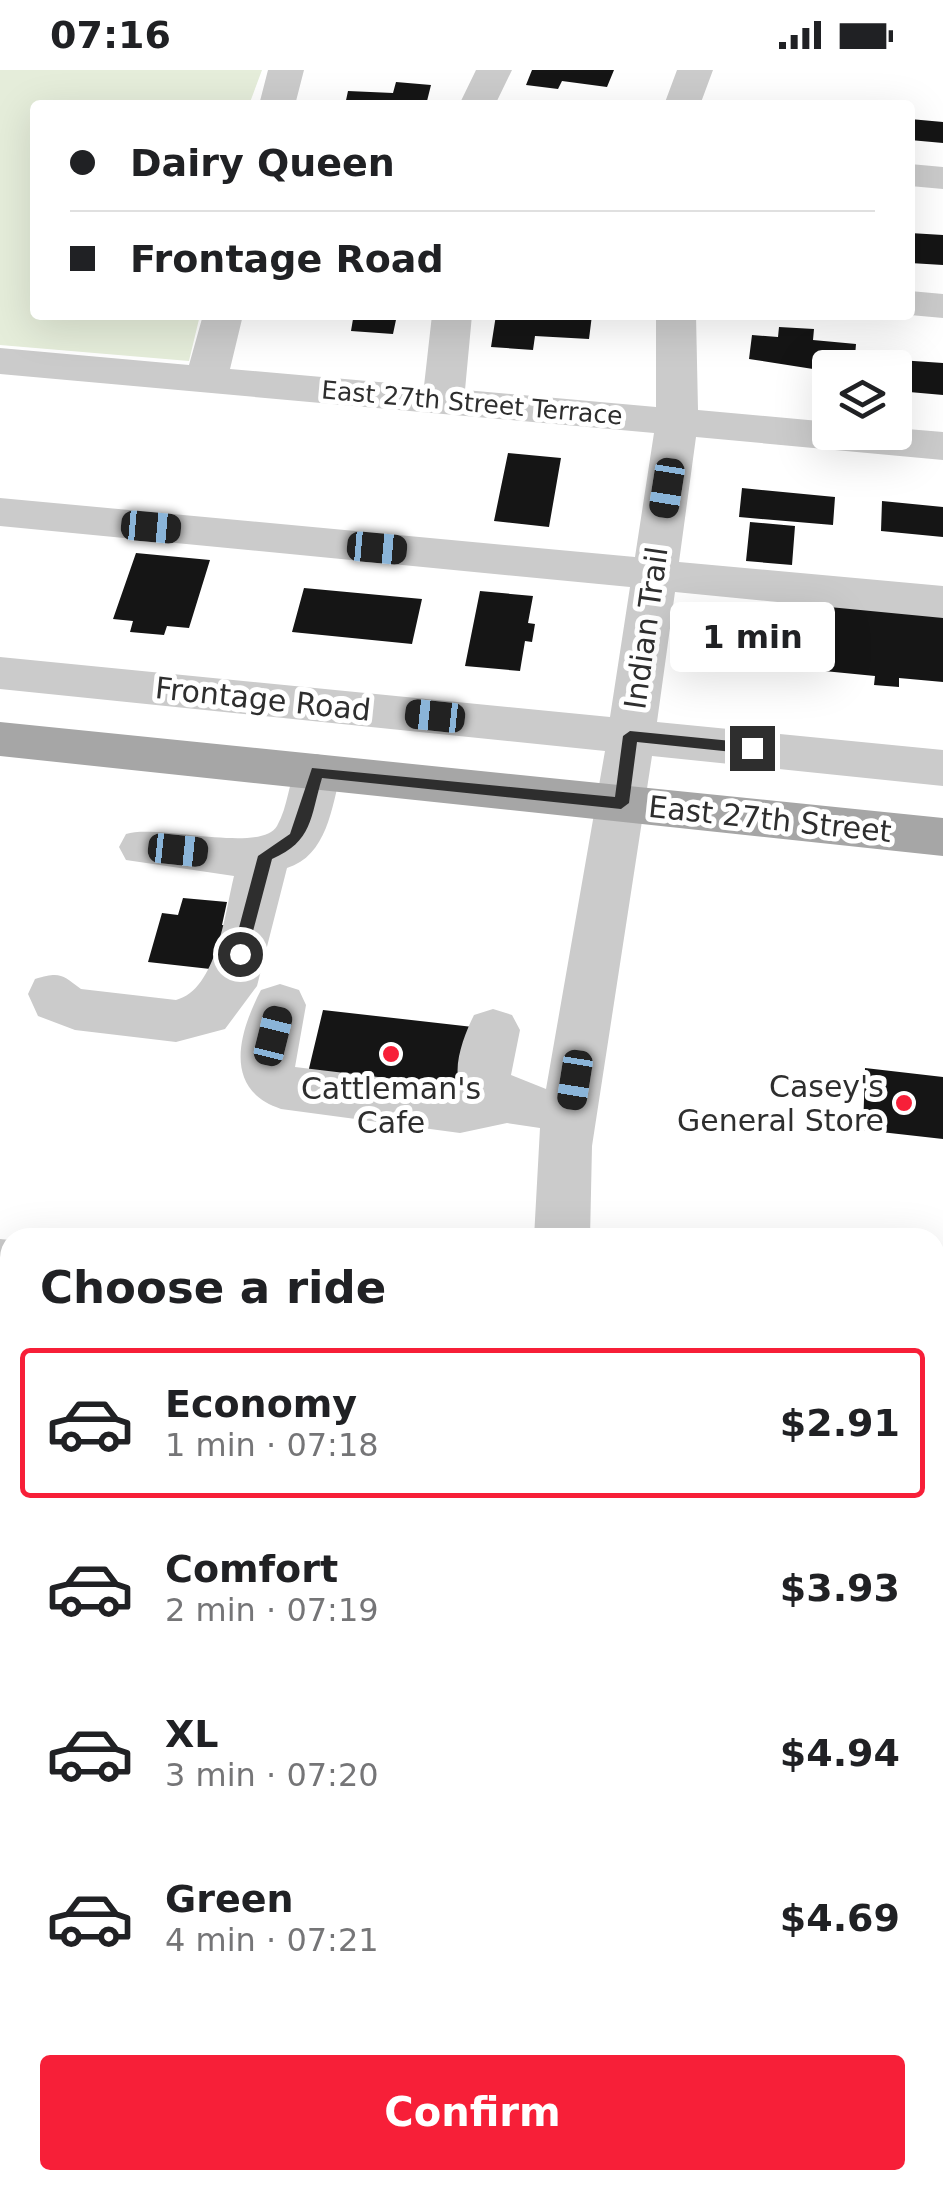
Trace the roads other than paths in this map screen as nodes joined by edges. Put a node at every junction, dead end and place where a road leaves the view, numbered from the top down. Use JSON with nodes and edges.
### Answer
{"nodes":[{"id":1,"x":286,"y":70,"type":"edge"},
{"id":2,"x":494,"y":70,"type":"edge"},
{"id":3,"x":695,"y":70,"type":"edge"},
{"id":4,"x":278,"y":100,"type":"edge"},
{"id":5,"x":479,"y":100,"type":"edge"},
{"id":6,"x":684,"y":100,"type":"edge"},
{"id":7,"x":915,"y":176,"type":"edge"},
{"id":8,"x":943,"y":178,"type":"edge"},
{"id":9,"x":915,"y":303,"type":"edge"},
{"id":10,"x":943,"y":306,"type":"edge"},
{"id":11,"x":222,"y":320,"type":"edge"},
{"id":12,"x":451,"y":320,"type":"edge"},
{"id":13,"x":676,"y":320,"type":"edge"},
{"id":14,"x":0,"y":361,"type":"edge"},
{"id":15,"x":206,"y":380,"type":"junction"},
{"id":16,"x":443,"y":401,"type":"junction"},
{"id":17,"x":676,"y":422,"type":"junction"},
{"id":18,"x":943,"y":446,"type":"edge"},
{"id":19,"x":0,"y":512,"type":"edge"},
{"id":20,"x":654,"y":574,"type":"junction"},
{"id":21,"x":943,"y":602,"type":"edge"},
{"id":22,"x":0,"y":672,"type":"edge"},
{"id":23,"x":630,"y":736,"type":"junction"},
{"id":24,"x":0,"y":739,"type":"edge"},
{"id":25,"x":943,"y":768,"type":"edge"},
{"id":26,"x":317,"y":772,"type":"junction"},
{"id":27,"x":621,"y":803,"type":"junction"},
{"id":28,"x":943,"y":837,"type":"edge"},
{"id":29,"x":283,"y":839,"type":"junction"},
{"id":30,"x":144,"y":846,"type":"dead end"},
{"id":31,"x":312,"y":880,"type":"dead end"},
{"id":32,"x":54,"y":994,"type":"dead end"},
{"id":33,"x":280,"y":1005,"type":"dead end"},
{"id":34,"x":493,"y":1030,"type":"dead end"},
{"id":35,"x":506,"y":1101,"type":"junction"},
{"id":36,"x":569,"y":1114,"type":"junction"},
{"id":37,"x":562,"y":1228,"type":"edge"}],
"edges":[{"from":1,"to":4,"type":"street"},
{"from":2,"to":5,"type":"street"},
{"from":3,"to":6,"type":"street"},
{"from":7,"to":8,"type":"street"},
{"from":9,"to":10,"type":"street"},
{"from":11,"to":15,"type":"street"},
{"from":12,"to":16,"type":"street"},
{"from":13,"to":17,"type":"street","name":"Indian Trail"},
{"from":14,"to":15,"type":"street","name":"East 27th Street Terrace"},
{"from":15,"to":16,"type":"street","name":"East 27th Street Terrace"},
{"from":16,"to":17,"type":"street","name":"East 27th Street Terrace"},
{"from":17,"to":18,"type":"street","name":"East 27th Street Terrace"},
{"from":17,"to":20,"type":"street","name":"Indian Trail"},
{"from":19,"to":20,"type":"street"},
{"from":20,"to":21,"type":"street"},
{"from":20,"to":23,"type":"street","name":"Indian Trail"},
{"from":22,"to":23,"type":"street","name":"Frontage Road"},
{"from":23,"to":25,"type":"street","name":"Frontage Road"},
{"from":23,"to":27,"type":"street","name":"Indian Trail"},
{"from":24,"to":26,"type":"main road","name":"East 27th Street"},
{"from":26,"to":27,"type":"main road","name":"East 27th Street"},
{"from":26,"to":29,"type":"street"},
{"from":27,"to":28,"type":"main road","name":"East 27th Street"},
{"from":27,"to":36,"type":"street","name":"Indian Trail"},
{"from":29,"to":30,"type":"street"},
{"from":29,"to":31,"type":"street"},
{"from":29,"to":32,"type":"street"},
{"from":33,"to":35,"type":"street"},
{"from":34,"to":35,"type":"street"},
{"from":35,"to":36,"type":"street"},
{"from":36,"to":37,"type":"street","name":"Indian Trail"}]}
